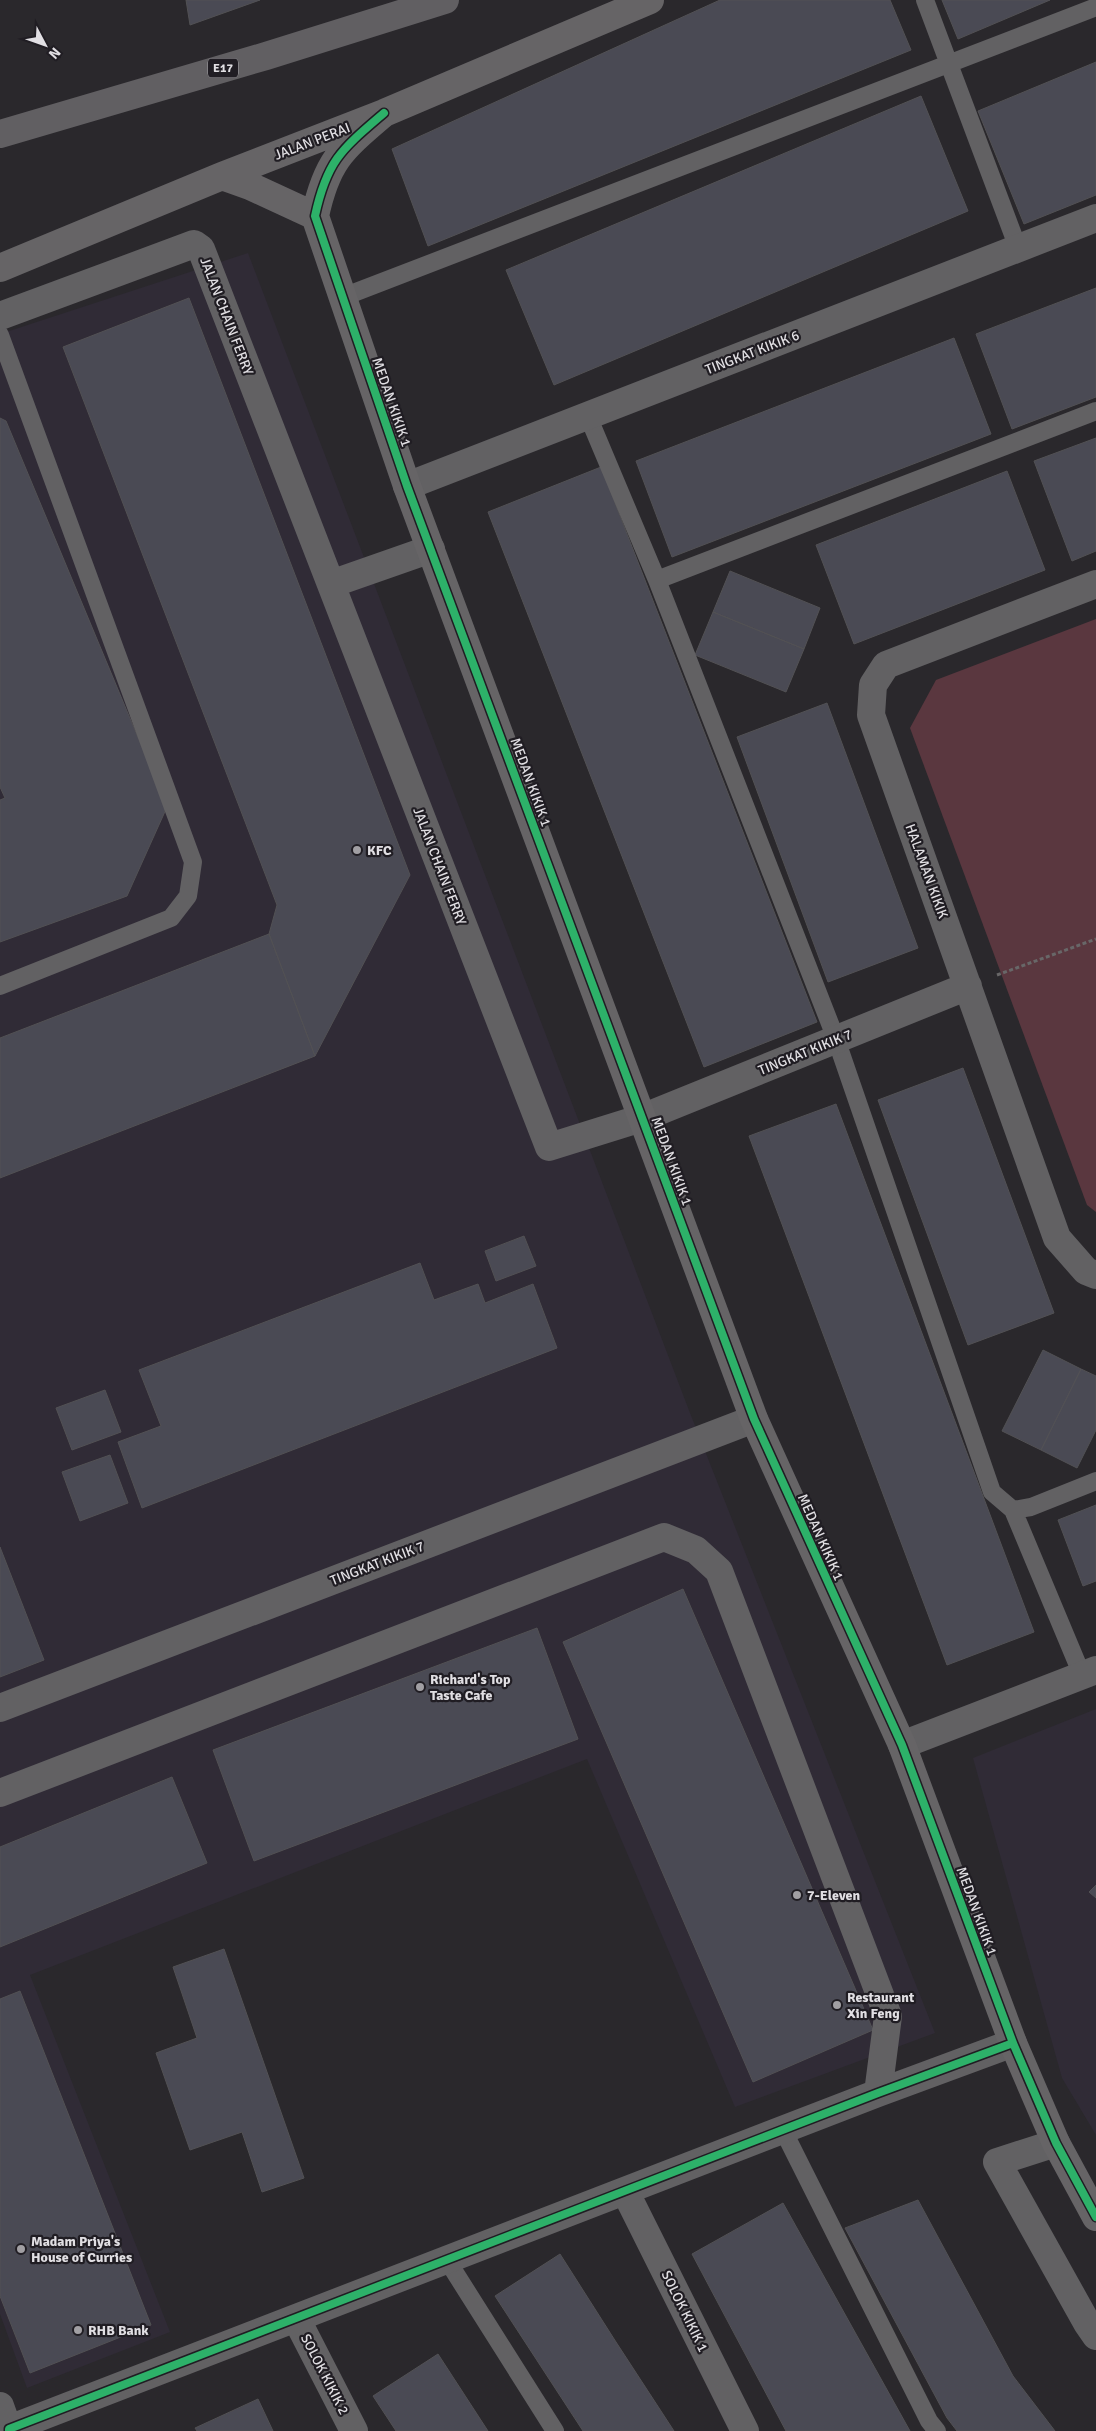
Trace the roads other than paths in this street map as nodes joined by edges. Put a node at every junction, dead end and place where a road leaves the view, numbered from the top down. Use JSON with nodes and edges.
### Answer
{"nodes":[{"id":1,"x":445,"y":0,"type":"edge"},
{"id":2,"x":650,"y":0,"type":"edge"},
{"id":3,"x":925,"y":0,"type":"edge"},
{"id":4,"x":1096,"y":7,"type":"edge"},
{"id":5,"x":951,"y":65,"type":"junction"},
{"id":6,"x":384,"y":113,"type":"junction"},
{"id":7,"x":0,"y":134,"type":"edge"},
{"id":8,"x":222,"y":176,"type":"junction"},
{"id":9,"x":315,"y":216,"type":"junction"},
{"id":10,"x":1096,"y":218,"type":"edge"},
{"id":11,"x":1018,"y":248,"type":"junction"},
{"id":12,"x":0,"y":268,"type":"edge"},
{"id":13,"x":343,"y":297,"type":"junction"},
{"id":14,"x":0,"y":316,"type":"edge"},
{"id":15,"x":0,"y":335,"type":"edge"},
{"id":16,"x":1096,"y":411,"type":"edge"},
{"id":17,"x":588,"y":416,"type":"junction"},
{"id":18,"x":407,"y":486,"type":"junction"},
{"id":19,"x":431,"y":549,"type":"junction"},
{"id":20,"x":657,"y":580,"type":"junction"},
{"id":21,"x":331,"y":584,"type":"junction"},
{"id":22,"x":1096,"y":584,"type":"edge"},
{"id":23,"x":0,"y":986,"type":"edge"},
{"id":24,"x":968,"y":986,"type":"junction"},
{"id":25,"x":836,"y":1039,"type":"junction"},
{"id":26,"x":642,"y":1118,"type":"junction"},
{"id":27,"x":549,"y":1148,"type":"joint"},
{"id":28,"x":1096,"y":1275,"type":"edge"},
{"id":29,"x":754,"y":1419,"type":"junction"},
{"id":30,"x":1096,"y":1481,"type":"edge"},
{"id":31,"x":1013,"y":1510,"type":"junction"},
{"id":32,"x":1089,"y":1672,"type":"edge"},
{"id":33,"x":0,"y":1708,"type":"edge"},
{"id":34,"x":902,"y":1745,"type":"junction"},
{"id":35,"x":0,"y":1793,"type":"edge"},
{"id":36,"x":1013,"y":2043,"type":"junction"},
{"id":37,"x":878,"y":2093,"type":"junction"},
{"id":38,"x":783,"y":2130,"type":"junction"},
{"id":39,"x":1056,"y":2143,"type":"junction"},
{"id":40,"x":625,"y":2190,"type":"junction"},
{"id":41,"x":1096,"y":2217,"type":"edge"},
{"id":42,"x":447,"y":2260,"type":"junction"},
{"id":43,"x":296,"y":2318,"type":"junction"},
{"id":44,"x":1096,"y":2336,"type":"edge"},
{"id":45,"x":6,"y":2422,"type":"edge"},
{"id":46,"x":354,"y":2431,"type":"edge"},
{"id":47,"x":555,"y":2431,"type":"edge"},
{"id":48,"x":745,"y":2431,"type":"edge"},
{"id":49,"x":937,"y":2431,"type":"edge"}],
"edges":[{"from":1,"to":7,"type":"highway","number":"E17"},
{"from":2,"to":6,"type":"street","name":"JALAN PERAI"},
{"from":3,"to":5,"type":"lane"},
{"from":4,"to":5,"type":"lane"},
{"from":5,"to":11,"type":"lane"},
{"from":5,"to":13,"type":"lane"},
{"from":6,"to":8,"type":"street","name":"JALAN PERAI"},
{"from":6,"to":9,"type":"street"},
{"from":8,"to":9,"type":"street"},
{"from":8,"to":12,"type":"street","name":"JALAN PERAI"},
{"from":9,"to":13,"type":"street","name":"MEDAN KIKIK 1"},
{"from":10,"to":11,"type":"street","name":"TINGKAT KIKIK 6"},
{"from":11,"to":17,"type":"street","name":"TINGKAT KIKIK 6"},
{"from":13,"to":18,"type":"street","name":"MEDAN KIKIK 1"},
{"from":14,"to":21,"type":"street","name":"JALAN CHAIN FERRY"},
{"from":15,"to":23,"type":"lane"},
{"from":16,"to":20,"type":"lane"},
{"from":17,"to":18,"type":"street","name":"TINGKAT KIKIK 6"},
{"from":17,"to":20,"type":"lane"},
{"from":18,"to":19,"type":"street","name":"MEDAN KIKIK 1"},
{"from":19,"to":21,"type":"street"},
{"from":19,"to":26,"type":"street","name":"MEDAN KIKIK 1"},
{"from":20,"to":25,"type":"lane"},
{"from":21,"to":27,"type":"street","name":"JALAN CHAIN FERRY"},
{"from":22,"to":24,"type":"street","name":"HALAMAN KIKIK"},
{"from":24,"to":25,"type":"street","name":"TINGKAT KIKIK 7"},
{"from":24,"to":28,"type":"street","name":"HALAMAN KIKIK"},
{"from":25,"to":26,"type":"street","name":"TINGKAT KIKIK 7"},
{"from":25,"to":31,"type":"lane"},
{"from":26,"to":27,"type":"street","name":"TINGKAT KIKIK 7"},
{"from":26,"to":29,"type":"street","name":"MEDAN KIKIK 1"},
{"from":29,"to":33,"type":"street","name":"TINGKAT KIKIK 7"},
{"from":29,"to":34,"type":"street","name":"MEDAN KIKIK 1"},
{"from":30,"to":31,"type":"lane"},
{"from":31,"to":32,"type":"lane"},
{"from":32,"to":34,"type":"street"},
{"from":34,"to":36,"type":"street","name":"MEDAN KIKIK 1"},
{"from":35,"to":37,"type":"street"},
{"from":36,"to":37,"type":"street"},
{"from":36,"to":39,"type":"street","name":"MEDAN KIKIK 1"},
{"from":37,"to":38,"type":"street"},
{"from":38,"to":40,"type":"street"},
{"from":38,"to":49,"type":"lane"},
{"from":39,"to":41,"type":"street","name":"MEDAN KIKIK 1"},
{"from":39,"to":44,"type":"street"},
{"from":40,"to":42,"type":"street"},
{"from":40,"to":48,"type":"street","name":"SOLOK KIKIK 1"},
{"from":42,"to":43,"type":"street"},
{"from":42,"to":47,"type":"lane"},
{"from":43,"to":45,"type":"street"},
{"from":43,"to":46,"type":"street","name":"SOLOK KIKIK 2"}]}
